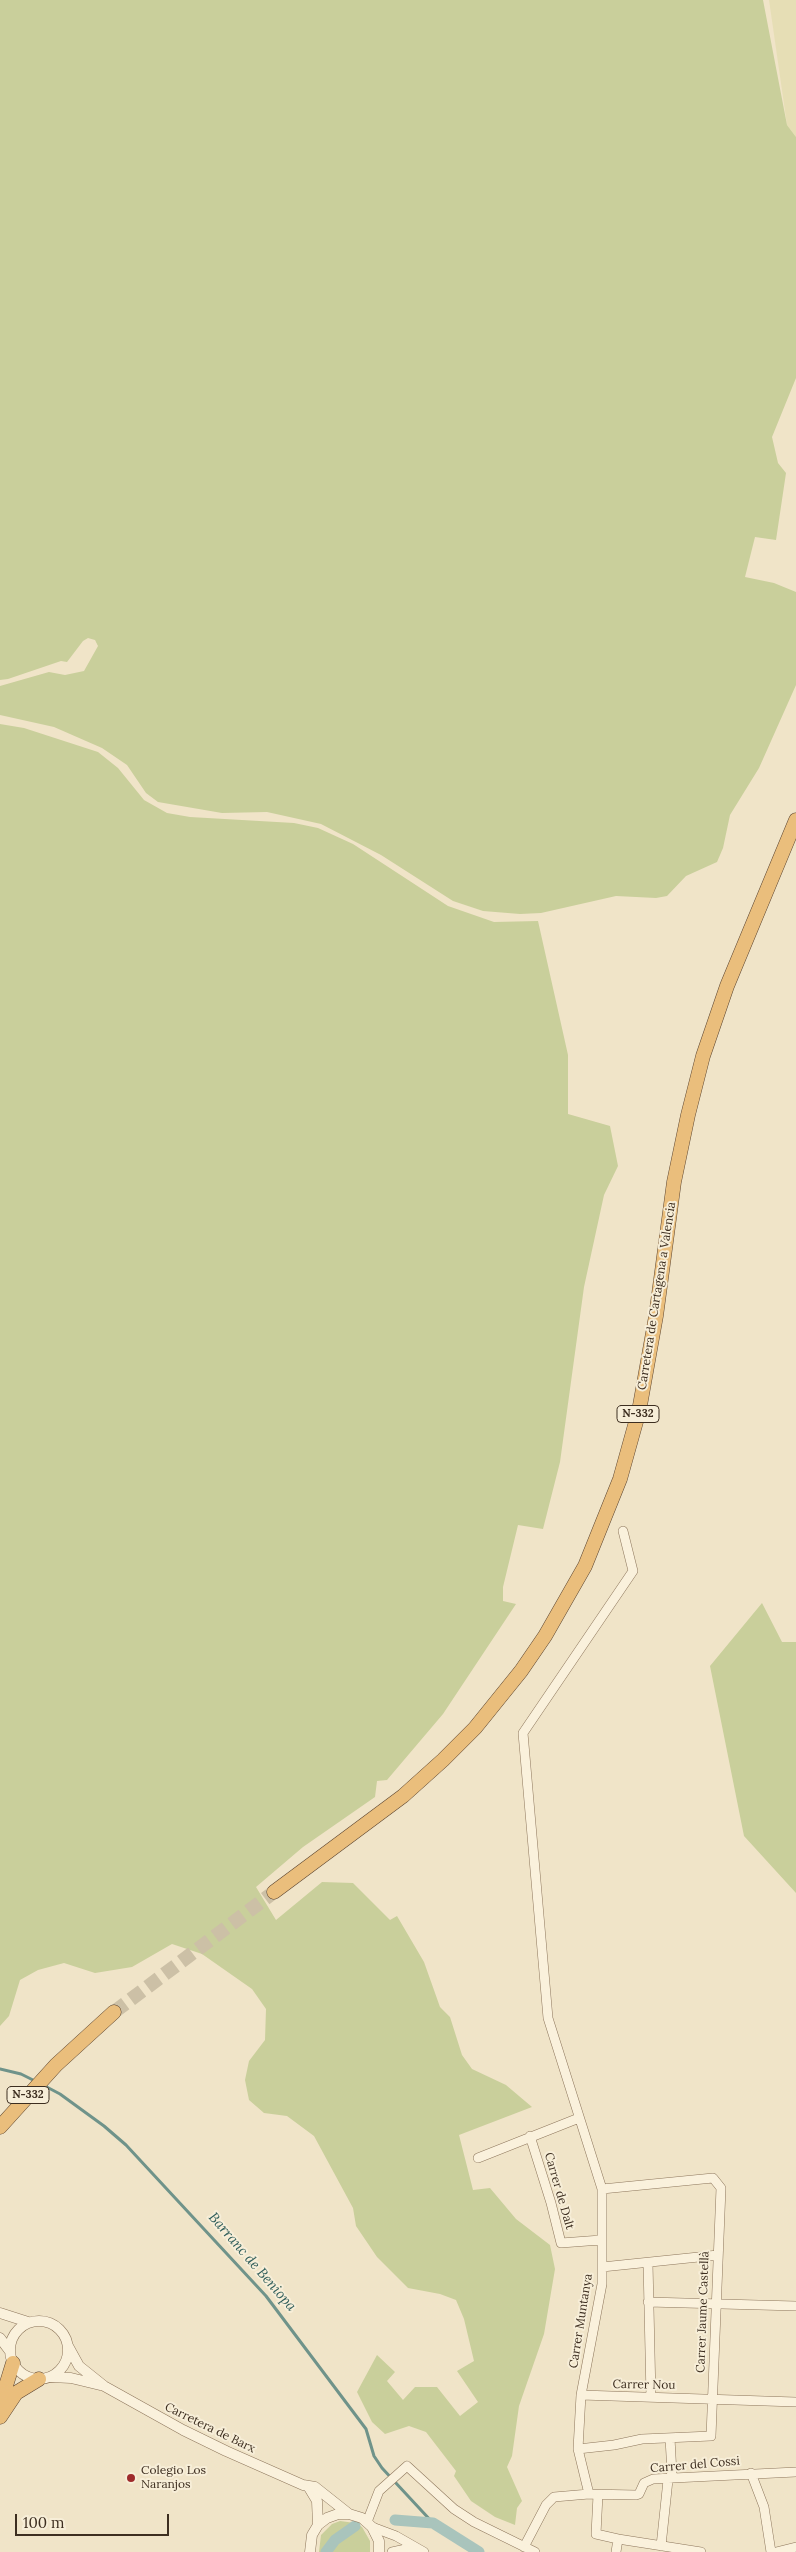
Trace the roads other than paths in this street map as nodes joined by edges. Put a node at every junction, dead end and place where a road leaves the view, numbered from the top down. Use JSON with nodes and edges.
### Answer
{"nodes":[{"id":1,"x":796,"y":820,"type":"edge"},
{"id":2,"x":622,"y":1531,"type":"dead end"},
{"id":3,"x":274,"y":1892,"type":"tunnel mouth"},
{"id":4,"x":114,"y":2012,"type":"tunnel mouth"},
{"id":5,"x":56,"y":2065,"type":"junction"},
{"id":6,"x":0,"y":2115,"type":"edge"},
{"id":7,"x":579,"y":2118,"type":"junction"},
{"id":8,"x":0,"y":2127,"type":"edge"},
{"id":9,"x":530,"y":2136,"type":"junction"},
{"id":10,"x":478,"y":2158,"type":"dead end"},
{"id":11,"x":602,"y":2189,"type":"junction"},
{"id":12,"x":601,"y":2240,"type":"junction"},
{"id":13,"x":718,"y":2255,"type":"junction"},
{"id":14,"x":648,"y":2263,"type":"junction"},
{"id":15,"x":602,"y":2268,"type":"junction"},
{"id":16,"x":648,"y":2302,"type":"junction"},
{"id":17,"x":716,"y":2304,"type":"junction"},
{"id":18,"x":796,"y":2306,"type":"edge"},
{"id":19,"x":0,"y":2313,"type":"edge"},
{"id":20,"x":28,"y":2322,"type":"junction"},
{"id":21,"x":0,"y":2338,"type":"edge"},
{"id":22,"x":68,"y":2346,"type":"junction"},
{"id":23,"x":11,"y":2357,"type":"junction"},
{"id":24,"x":45,"y":2378,"type":"junction"},
{"id":25,"x":104,"y":2386,"type":"junction"},
{"id":26,"x":581,"y":2396,"type":"junction"},
{"id":27,"x":651,"y":2397,"type":"junction"},
{"id":28,"x":712,"y":2399,"type":"junction"},
{"id":29,"x":796,"y":2402,"type":"edge"},
{"id":30,"x":0,"y":2405,"type":"edge"},
{"id":31,"x":0,"y":2417,"type":"edge"},
{"id":32,"x":670,"y":2438,"type":"junction"},
{"id":33,"x":578,"y":2449,"type":"junction"},
{"id":34,"x":796,"y":2472,"type":"edge"},
{"id":35,"x":751,"y":2473,"type":"junction"},
{"id":36,"x":668,"y":2480,"type":"junction"},
{"id":37,"x":308,"y":2486,"type":"junction"},
{"id":38,"x":594,"y":2494,"type":"junction"},
{"id":39,"x":349,"y":2514,"type":"junction"},
{"id":40,"x":318,"y":2525,"type":"junction"},
{"id":41,"x":370,"y":2525,"type":"junction"},
{"id":42,"x":618,"y":2539,"type":"junction"},
{"id":43,"x":661,"y":2546,"type":"junction"},
{"id":44,"x":796,"y":2546,"type":"edge"},
{"id":45,"x":415,"y":2547,"type":"junction"},
{"id":46,"x":524,"y":2547,"type":"junction"},
{"id":47,"x":310,"y":2552,"type":"edge"},
{"id":48,"x":379,"y":2552,"type":"edge"},
{"id":49,"x":392,"y":2552,"type":"edge"},
{"id":50,"x":424,"y":2552,"type":"edge"},
{"id":51,"x":535,"y":2552,"type":"edge"},
{"id":52,"x":616,"y":2552,"type":"edge"},
{"id":53,"x":701,"y":2552,"type":"edge"},
{"id":54,"x":772,"y":2552,"type":"edge"},
{"id":55,"x":776,"y":2552,"type":"edge"}],
"edges":[{"from":1,"to":3,"type":"highway","name":"Carretera de Cartagena a Valencia","number":"N-332"},
{"from":2,"to":7,"type":"street","name":"Carrer Muntanya"},
{"from":4,"to":5,"type":"highway","number":"N-332"},
{"from":5,"to":6,"type":"highway"},
{"from":5,"to":8,"type":"highway","number":"N-332"},
{"from":7,"to":9,"type":"street"},
{"from":7,"to":11,"type":"street","name":"Carrer Muntanya"},
{"from":9,"to":10,"type":"street"},
{"from":9,"to":12,"type":"street","name":"Carrer de Dalt"},
{"from":11,"to":12,"type":"street","name":"Carrer Muntanya"},
{"from":11,"to":13,"type":"street","name":"Carrer Jaume Castellà"},
{"from":12,"to":15,"type":"street","name":"Carrer Muntanya"},
{"from":13,"to":14,"type":"street"},
{"from":13,"to":17,"type":"street","name":"Carrer Jaume Castellà"},
{"from":14,"to":15,"type":"street"},
{"from":14,"to":16,"type":"street"},
{"from":15,"to":26,"type":"street","name":"Carrer Muntanya"},
{"from":16,"to":17,"type":"street"},
{"from":16,"to":27,"type":"street"},
{"from":17,"to":18,"type":"street"},
{"from":17,"to":28,"type":"street","name":"Carrer Jaume Castellà"},
{"from":19,"to":20,"type":"street"},
{"from":20,"to":22,"type":"street"},
{"from":20,"to":23,"type":"street"},
{"from":21,"to":23,"type":"street"},
{"from":22,"to":24,"type":"street"},
{"from":22,"to":25,"type":"street"},
{"from":23,"to":24,"type":"street"},
{"from":23,"to":30,"type":"highway"},
{"from":24,"to":25,"type":"street"},
{"from":24,"to":31,"type":"highway"},
{"from":25,"to":37,"type":"street","name":"Carretera de Barx"},
{"from":26,"to":27,"type":"street","name":"Carrer Nou"},
{"from":26,"to":33,"type":"street","name":"Carrer Muntanya"},
{"from":27,"to":28,"type":"street","name":"Carrer Nou"},
{"from":28,"to":29,"type":"street","name":"Carrer Nou"},
{"from":28,"to":32,"type":"street","name":"Carrer Jaume Castellà"},
{"from":32,"to":33,"type":"street"},
{"from":32,"to":36,"type":"street"},
{"from":33,"to":38,"type":"street","name":"Carrer Muntanya"},
{"from":34,"to":35,"type":"street","name":"Carrer del Cossi"},
{"from":35,"to":36,"type":"street","name":"Carrer del Cossi"},
{"from":35,"to":54,"type":"street"},
{"from":36,"to":38,"type":"street","name":"Carrer del Cossi"},
{"from":36,"to":43,"type":"street"},
{"from":37,"to":39,"type":"street","name":"Carretera de Barx"},
{"from":37,"to":40,"type":"street"},
{"from":38,"to":42,"type":"street","name":"Carrer Muntanya"},
{"from":38,"to":46,"type":"street"},
{"from":39,"to":40,"type":"street"},
{"from":39,"to":41,"type":"street","name":"Carretera de Barx"},
{"from":40,"to":47,"type":"street"},
{"from":41,"to":45,"type":"street"},
{"from":41,"to":46,"type":"street"},
{"from":41,"to":48,"type":"street"},
{"from":42,"to":43,"type":"street"},
{"from":42,"to":52,"type":"street"},
{"from":43,"to":53,"type":"street"},
{"from":44,"to":55,"type":"street"},
{"from":45,"to":49,"type":"street"},
{"from":45,"to":50,"type":"street"},
{"from":46,"to":51,"type":"street"}]}
